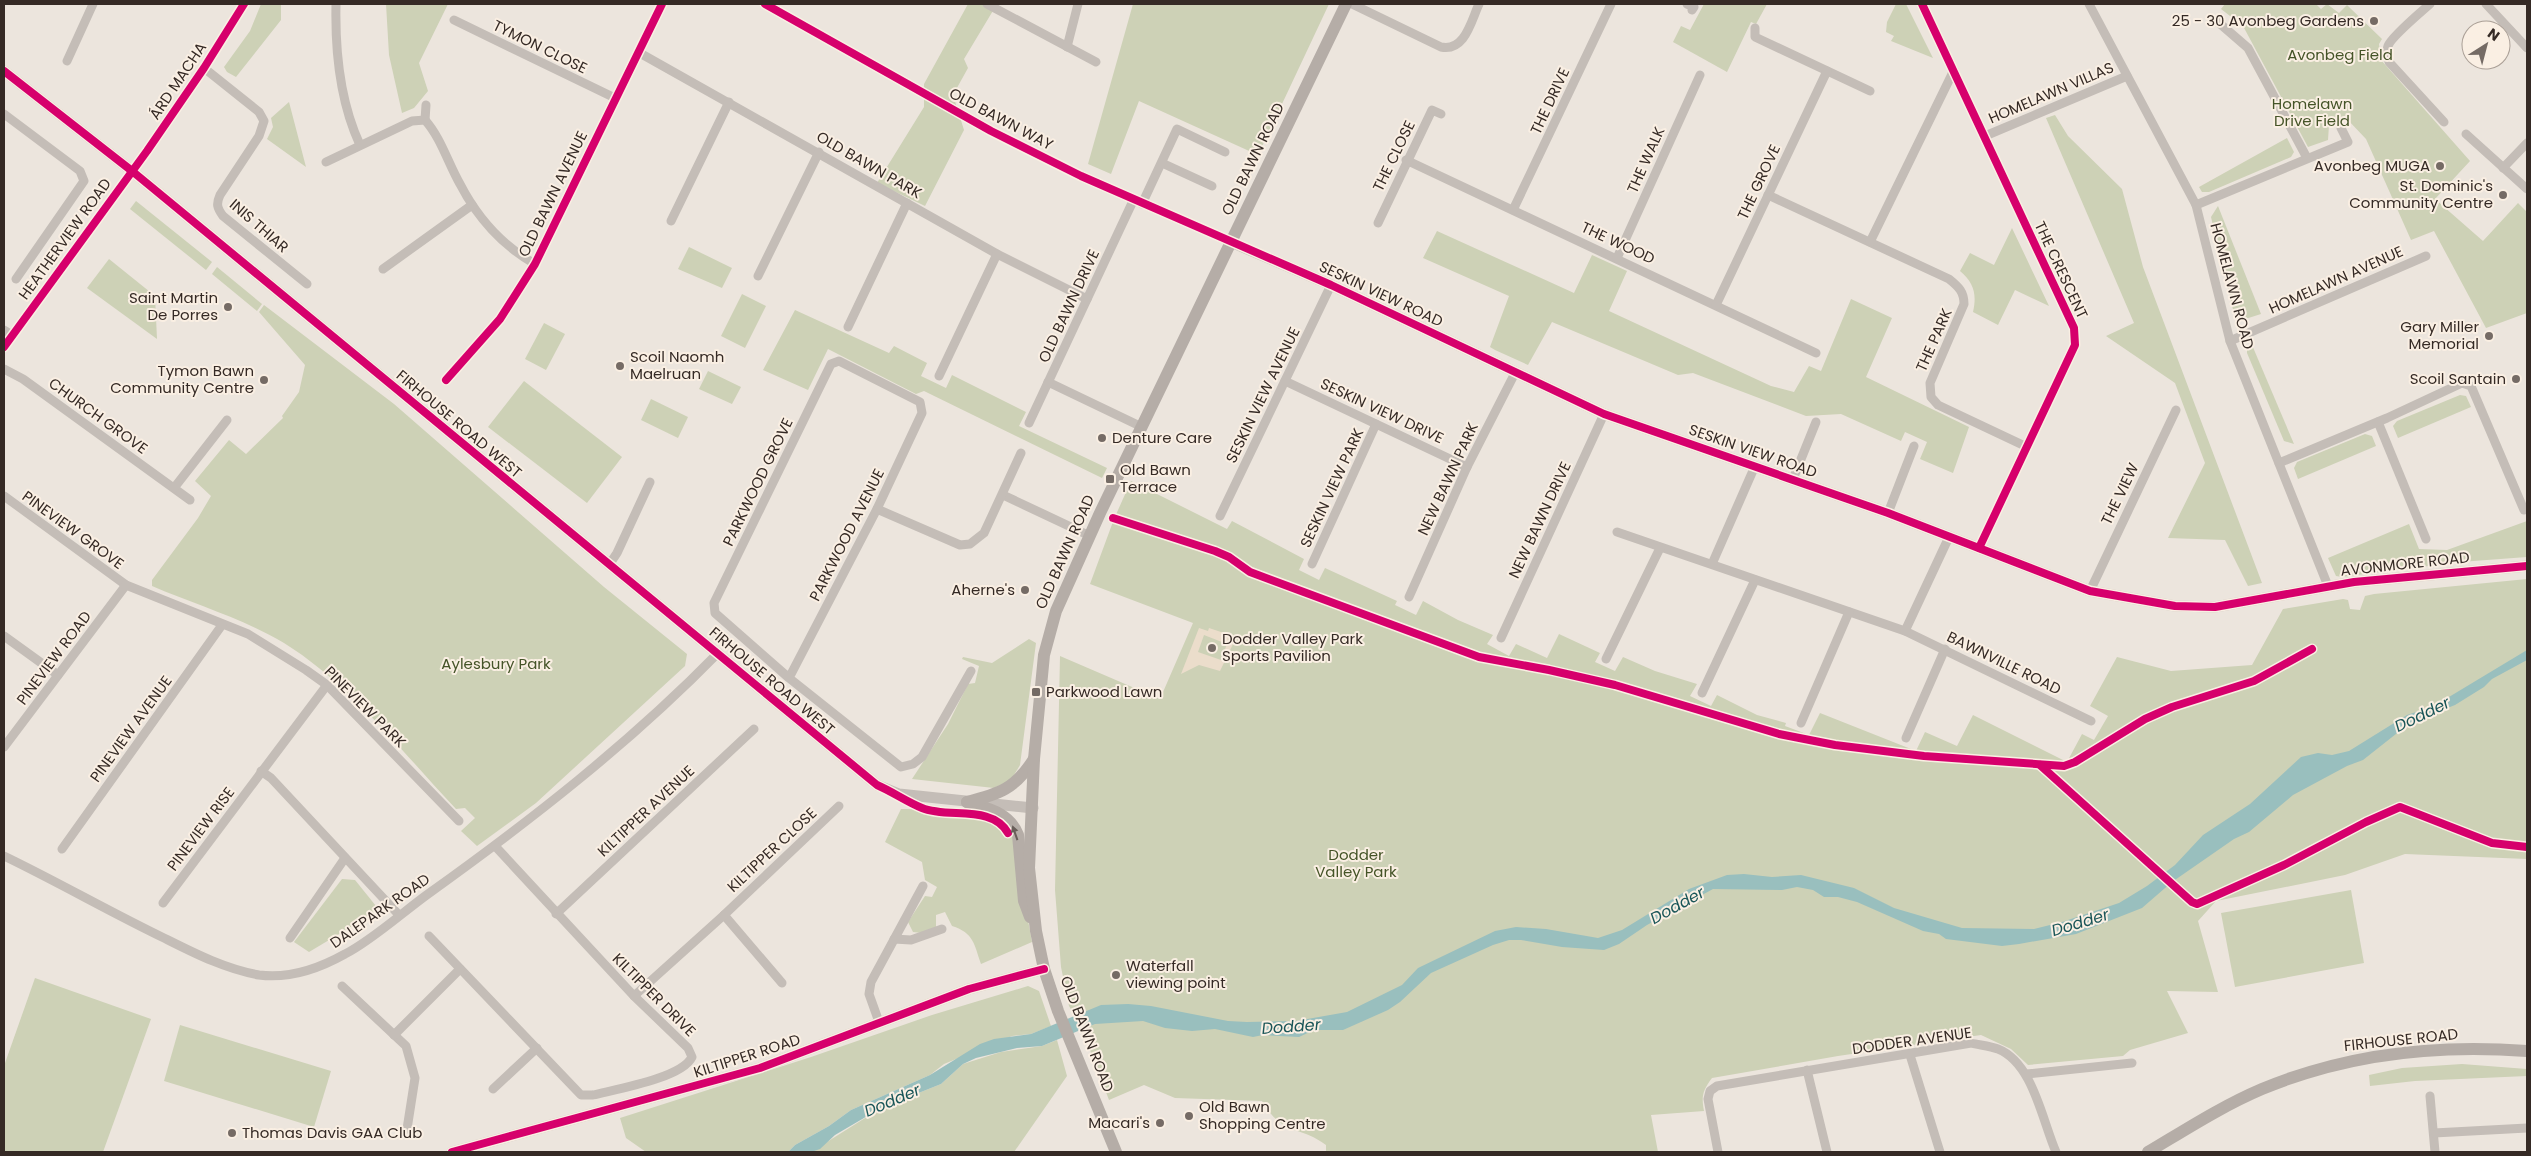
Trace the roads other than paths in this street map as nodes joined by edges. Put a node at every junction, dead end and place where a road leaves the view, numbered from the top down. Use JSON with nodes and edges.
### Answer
{"nodes":[{"id":1,"x":93,"y":4,"type":"edge"},
{"id":2,"x":244,"y":4,"type":"edge"},
{"id":3,"x":336,"y":4,"type":"edge"},
{"id":4,"x":766,"y":4,"type":"edge"},
{"id":5,"x":987,"y":4,"type":"edge"},
{"id":6,"x":1078,"y":4,"type":"edge"},
{"id":7,"x":1346,"y":4,"type":"edge"},
{"id":8,"x":1352,"y":4,"type":"edge"},
{"id":9,"x":1479,"y":4,"type":"edge"},
{"id":10,"x":1611,"y":4,"type":"edge"},
{"id":11,"x":1922,"y":4,"type":"edge"},
{"id":12,"x":2089,"y":4,"type":"edge"},
{"id":13,"x":2430,"y":4,"type":"edge"},
{"id":14,"x":2486,"y":4,"type":"edge"},
{"id":15,"x":660,"y":5,"type":"edge"},
{"id":16,"x":454,"y":20,"type":"dead end"},
{"id":17,"x":2218,"y":22,"type":"dead end"},
{"id":18,"x":1755,"y":28,"type":"dead end"},
{"id":19,"x":1066,"y":47,"type":"junction"},
{"id":20,"x":2527,"y":48,"type":"edge"},
{"id":21,"x":638,"y":52,"type":"junction"},
{"id":22,"x":67,"y":61,"type":"dead end"},
{"id":23,"x":1096,"y":62,"type":"dead end"},
{"id":24,"x":204,"y":68,"type":"junction"},
{"id":25,"x":1827,"y":70,"type":"junction"},
{"id":26,"x":1954,"y":70,"type":"junction"},
{"id":27,"x":4,"y":71,"type":"edge"},
{"id":28,"x":1700,"y":74,"type":"dead end"},
{"id":29,"x":2127,"y":76,"type":"junction"},
{"id":30,"x":1870,"y":91,"type":"dead end"},
{"id":31,"x":615,"y":98,"type":"junction"},
{"id":32,"x":729,"y":102,"type":"junction"},
{"id":33,"x":426,"y":105,"type":"dead end"},
{"id":34,"x":4,"y":114,"type":"edge"},
{"id":35,"x":1441,"y":114,"type":"dead end"},
{"id":36,"x":425,"y":120,"type":"junction"},
{"id":37,"x":2444,"y":122,"type":"dead end"},
{"id":38,"x":2341,"y":128,"type":"dead end"},
{"id":39,"x":2466,"y":134,"type":"dead end"},
{"id":40,"x":1985,"y":136,"type":"junction"},
{"id":41,"x":2527,"y":143,"type":"edge"},
{"id":42,"x":360,"y":145,"type":"junction"},
{"id":43,"x":819,"y":152,"type":"junction"},
{"id":44,"x":1225,"y":152,"type":"dead end"},
{"id":45,"x":2307,"y":158,"type":"junction"},
{"id":46,"x":1406,"y":160,"type":"junction"},
{"id":47,"x":326,"y":162,"type":"dead end"},
{"id":48,"x":1162,"y":163,"type":"junction"},
{"id":49,"x":2503,"y":168,"type":"junction"},
{"id":50,"x":132,"y":171,"type":"junction"},
{"id":51,"x":1212,"y":186,"type":"dead end"},
{"id":52,"x":2527,"y":189,"type":"edge"},
{"id":53,"x":1768,"y":195,"type":"junction"},
{"id":54,"x":1134,"y":201,"type":"junction"},
{"id":55,"x":907,"y":203,"type":"junction"},
{"id":56,"x":1142,"y":204,"type":"junction"},
{"id":57,"x":472,"y":205,"type":"junction"},
{"id":58,"x":2196,"y":205,"type":"junction"},
{"id":59,"x":1513,"y":210,"type":"junction"},
{"id":60,"x":671,"y":221,"type":"dead end"},
{"id":61,"x":1378,"y":223,"type":"dead end"},
{"id":62,"x":1231,"y":242,"type":"junction"},
{"id":63,"x":1870,"y":242,"type":"junction"},
{"id":64,"x":997,"y":254,"type":"junction"},
{"id":65,"x":2426,"y":256,"type":"dead end"},
{"id":66,"x":1616,"y":258,"type":"junction"},
{"id":67,"x":535,"y":264,"type":"junction"},
{"id":68,"x":383,"y":269,"type":"dead end"},
{"id":69,"x":758,"y":276,"type":"dead end"},
{"id":70,"x":16,"y":279,"type":"dead end"},
{"id":71,"x":307,"y":284,"type":"dead end"},
{"id":72,"x":1331,"y":285,"type":"junction"},
{"id":73,"x":1087,"y":299,"type":"junction"},
{"id":74,"x":1716,"y":305,"type":"junction"},
{"id":75,"x":848,"y":327,"type":"dead end"},
{"id":76,"x":4,"y":330,"type":"edge"},
{"id":77,"x":12,"y":335,"type":"junction"},
{"id":78,"x":2230,"y":341,"type":"junction"},
{"id":79,"x":4,"y":347,"type":"edge"},
{"id":80,"x":1816,"y":353,"type":"dead end"},
{"id":81,"x":4,"y":369,"type":"edge"},
{"id":82,"x":1515,"y":373,"type":"junction"},
{"id":83,"x":939,"y":376,"type":"dead end"},
{"id":84,"x":446,"y":380,"type":"dead end"},
{"id":85,"x":1285,"y":380,"type":"junction"},
{"id":86,"x":1048,"y":382,"type":"junction"},
{"id":87,"x":920,"y":402,"type":"joint"},
{"id":88,"x":2176,"y":410,"type":"dead end"},
{"id":89,"x":1604,"y":414,"type":"junction"},
{"id":90,"x":227,"y":420,"type":"dead end"},
{"id":91,"x":1816,"y":422,"type":"dead end"},
{"id":92,"x":2378,"y":422,"type":"junction"},
{"id":93,"x":1029,"y":423,"type":"dead end"},
{"id":94,"x":1376,"y":424,"type":"junction"},
{"id":95,"x":1142,"y":427,"type":"junction"},
{"id":96,"x":1914,"y":446,"type":"dead end"},
{"id":97,"x":2027,"y":447,"type":"junction"},
{"id":98,"x":1021,"y":454,"type":"dead end"},
{"id":99,"x":2279,"y":463,"type":"junction"},
{"id":100,"x":1755,"y":466,"type":"junction"},
{"id":101,"x":1468,"y":467,"type":"junction"},
{"id":102,"x":1793,"y":479,"type":"junction"},
{"id":103,"x":650,"y":482,"type":"dead end"},
{"id":104,"x":174,"y":488,"type":"junction"},
{"id":105,"x":1003,"y":495,"type":"junction"},
{"id":106,"x":4,"y":496,"type":"edge"},
{"id":107,"x":190,"y":500,"type":"dead end"},
{"id":108,"x":878,"y":509,"type":"junction"},
{"id":109,"x":2527,"y":509,"type":"edge"},
{"id":110,"x":1888,"y":513,"type":"junction"},
{"id":111,"x":1220,"y":516,"type":"dead end"},
{"id":112,"x":1617,"y":532,"type":"dead end"},
{"id":113,"x":1090,"y":536,"type":"junction"},
{"id":114,"x":1949,"y":536,"type":"junction"},
{"id":115,"x":2426,"y":539,"type":"dead end"},
{"id":116,"x":1660,"y":548,"type":"junction"},
{"id":117,"x":1979,"y":548,"type":"junction"},
{"id":118,"x":1312,"y":564,"type":"dead end"},
{"id":119,"x":1712,"y":564,"type":"junction"},
{"id":120,"x":609,"y":565,"type":"junction"},
{"id":121,"x":2527,"y":566,"type":"edge"},
{"id":122,"x":1755,"y":580,"type":"junction"},
{"id":123,"x":126,"y":585,"type":"junction"},
{"id":124,"x":2328,"y":586,"type":"junction"},
{"id":125,"x":2090,"y":591,"type":"junction"},
{"id":126,"x":2287,"y":594,"type":"joint"},
{"id":127,"x":1409,"y":597,"type":"dead end"},
{"id":128,"x":1849,"y":612,"type":"junction"},
{"id":129,"x":222,"y":625,"type":"junction"},
{"id":130,"x":1905,"y":631,"type":"junction"},
{"id":131,"x":4,"y":636,"type":"edge"},
{"id":132,"x":1502,"y":638,"type":"dead end"},
{"id":133,"x":1945,"y":649,"type":"junction"},
{"id":134,"x":718,"y":654,"type":"junction"},
{"id":135,"x":1606,"y":659,"type":"dead end"},
{"id":136,"x":971,"y":671,"type":"dead end"},
{"id":137,"x":58,"y":675,"type":"junction"},
{"id":138,"x":789,"y":678,"type":"junction"},
{"id":139,"x":327,"y":685,"type":"junction"},
{"id":140,"x":1702,"y":693,"type":"dead end"},
{"id":141,"x":2090,"y":722,"type":"dead end"},
{"id":142,"x":1801,"y":724,"type":"dead end"},
{"id":143,"x":754,"y":729,"type":"dead end"},
{"id":144,"x":1906,"y":738,"type":"dead end"},
{"id":145,"x":4,"y":747,"type":"edge"},
{"id":146,"x":1034,"y":759,"type":"junction"},
{"id":147,"x":261,"y":771,"type":"junction"},
{"id":148,"x":967,"y":802,"type":"junction"},
{"id":149,"x":839,"y":806,"type":"dead end"},
{"id":150,"x":1032,"y":808,"type":"junction"},
{"id":151,"x":459,"y":821,"type":"dead end"},
{"id":152,"x":495,"y":846,"type":"junction"},
{"id":153,"x":62,"y":849,"type":"dead end"},
{"id":154,"x":4,"y":856,"type":"edge"},
{"id":155,"x":345,"y":858,"type":"junction"},
{"id":156,"x":923,"y":886,"type":"dead end"},
{"id":157,"x":163,"y":903,"type":"dead end"},
{"id":158,"x":556,"y":914,"type":"junction"},
{"id":159,"x":399,"y":915,"type":"junction"},
{"id":160,"x":724,"y":915,"type":"junction"},
{"id":161,"x":942,"y":929,"type":"dead end"},
{"id":162,"x":1036,"y":931,"type":"junction"},
{"id":163,"x":429,"y":936,"type":"dead end"},
{"id":164,"x":290,"y":938,"type":"dead end"},
{"id":165,"x":894,"y":939,"type":"junction"},
{"id":166,"x":460,"y":969,"type":"junction"},
{"id":167,"x":1044,"y":969,"type":"junction"},
{"id":168,"x":782,"y":983,"type":"dead end"},
{"id":169,"x":342,"y":986,"type":"dead end"},
{"id":170,"x":634,"y":996,"type":"junction"},
{"id":171,"x":879,"y":1022,"type":"junction"},
{"id":172,"x":394,"y":1035,"type":"junction"},
{"id":173,"x":537,"y":1048,"type":"junction"},
{"id":174,"x":2527,"y":1051,"type":"edge"},
{"id":175,"x":1910,"y":1055,"type":"junction"},
{"id":176,"x":2132,"y":1063,"type":"dead end"},
{"id":177,"x":1807,"y":1070,"type":"junction"},
{"id":178,"x":2027,"y":1074,"type":"junction"},
{"id":179,"x":493,"y":1089,"type":"dead end"},
{"id":180,"x":2430,"y":1096,"type":"dead end"},
{"id":181,"x":2527,"y":1128,"type":"edge"},
{"id":182,"x":407,"y":1129,"type":"dead end"},
{"id":183,"x":2434,"y":1133,"type":"junction"},
{"id":184,"x":452,"y":1152,"type":"edge"},
{"id":185,"x":1116,"y":1152,"type":"edge"},
{"id":186,"x":1718,"y":1152,"type":"edge"},
{"id":187,"x":1827,"y":1152,"type":"edge"},
{"id":188,"x":1940,"y":1152,"type":"edge"},
{"id":189,"x":2056,"y":1152,"type":"edge"},
{"id":190,"x":2148,"y":1152,"type":"edge"},
{"id":191,"x":2435,"y":1152,"type":"edge"}],
"edges":[{"from":1,"to":22,"type":"street"},
{"from":2,"to":24,"type":"street","name":"ÁRD MACHA"},
{"from":3,"to":42,"type":"street"},
{"from":4,"to":54,"type":"street","name":"OLD BAWN WAY"},
{"from":5,"to":19,"type":"street"},
{"from":6,"to":19,"type":"street"},
{"from":7,"to":62,"type":"main road","name":"OLD BAWN ROAD"},
{"from":8,"to":9,"type":"street"},
{"from":10,"to":59,"type":"street","name":"THE DRIVE"},
{"from":11,"to":26,"type":"street","name":"THE CRESCENT"},
{"from":12,"to":29,"type":"street","name":"HOMELAWN ROAD"},
{"from":13,"to":37,"type":"street"},
{"from":14,"to":20,"type":"street"},
{"from":15,"to":21,"type":"street","name":"OLD BAWN AVENUE"},
{"from":16,"to":31,"type":"street","name":"TYMON CLOSE"},
{"from":17,"to":45,"type":"street"},
{"from":18,"to":25,"type":"street"},
{"from":19,"to":23,"type":"street"},
{"from":21,"to":31,"type":"street","name":"OLD BAWN AVENUE"},
{"from":21,"to":32,"type":"street","name":"OLD BAWN PARK"},
{"from":24,"to":50,"type":"street","name":"ÁRD MACHA"},
{"from":24,"to":71,"type":"street","name":"INIS THIAR"},
{"from":25,"to":30,"type":"street"},
{"from":25,"to":53,"type":"street","name":"THE GROVE"},
{"from":26,"to":40,"type":"street","name":"THE CRESCENT"},
{"from":26,"to":63,"type":"street"},
{"from":27,"to":50,"type":"street","name":"FIRHOUSE ROAD WEST"},
{"from":28,"to":66,"type":"street","name":"THE WALK"},
{"from":29,"to":40,"type":"street","name":"HOMELAWN VILLAS"},
{"from":29,"to":58,"type":"street","name":"HOMELAWN ROAD"},
{"from":31,"to":67,"type":"street","name":"OLD BAWN AVENUE"},
{"from":32,"to":43,"type":"street","name":"OLD BAWN PARK"},
{"from":32,"to":60,"type":"street"},
{"from":33,"to":36,"type":"street"},
{"from":34,"to":70,"type":"street"},
{"from":35,"to":46,"type":"street","name":"THE CLOSE"},
{"from":36,"to":42,"type":"street"},
{"from":36,"to":57,"type":"street"},
{"from":38,"to":45,"type":"street"},
{"from":39,"to":49,"type":"street"},
{"from":40,"to":97,"type":"street","name":"THE CRESCENT"},
{"from":41,"to":49,"type":"street"},
{"from":42,"to":47,"type":"street"},
{"from":43,"to":55,"type":"street","name":"OLD BAWN PARK"},
{"from":43,"to":69,"type":"street"},
{"from":44,"to":48,"type":"street"},
{"from":45,"to":58,"type":"street"},
{"from":46,"to":59,"type":"street","name":"THE WOOD"},
{"from":46,"to":61,"type":"street","name":"THE CLOSE"},
{"from":48,"to":51,"type":"street"},
{"from":48,"to":56,"type":"street"},
{"from":49,"to":52,"type":"street"},
{"from":50,"to":77,"type":"street","name":"HEATHERVIEW ROAD"},
{"from":50,"to":120,"type":"street","name":"FIRHOUSE ROAD WEST"},
{"from":53,"to":63,"type":"street","name":"THE PARK"},
{"from":53,"to":74,"type":"street","name":"THE GROVE"},
{"from":54,"to":56,"type":"street","name":"OLD BAWN WAY"},
{"from":54,"to":73,"type":"street","name":"OLD BAWN DRIVE"},
{"from":55,"to":64,"type":"street","name":"OLD BAWN PARK"},
{"from":55,"to":75,"type":"street"},
{"from":56,"to":62,"type":"street","name":"OLD BAWN WAY"},
{"from":57,"to":67,"type":"street"},
{"from":57,"to":68,"type":"street"},
{"from":58,"to":78,"type":"street","name":"HOMELAWN ROAD"},
{"from":59,"to":66,"type":"street","name":"THE WOOD"},
{"from":62,"to":72,"type":"street","name":"SESKIN VIEW ROAD"},
{"from":62,"to":95,"type":"main road","name":"OLD BAWN ROAD"},
{"from":63,"to":97,"type":"street","name":"THE PARK"},
{"from":64,"to":73,"type":"street","name":"OLD BAWN PARK"},
{"from":64,"to":83,"type":"street"},
{"from":65,"to":78,"type":"street","name":"HOMELAWN AVENUE"},
{"from":66,"to":74,"type":"street","name":"THE WOOD"},
{"from":67,"to":84,"type":"street","name":"OLD BAWN AVENUE"},
{"from":72,"to":82,"type":"street","name":"SESKIN VIEW ROAD"},
{"from":72,"to":85,"type":"street","name":"SESKIN VIEW AVENUE"},
{"from":73,"to":86,"type":"street","name":"OLD BAWN DRIVE"},
{"from":74,"to":80,"type":"street","name":"THE WOOD"},
{"from":76,"to":77,"type":"street"},
{"from":77,"to":79,"type":"street","name":"HEATHERVIEW ROAD"},
{"from":78,"to":99,"type":"street","name":"HOMELAWN ROAD"},
{"from":81,"to":104,"type":"street","name":"CHURCH GROVE"},
{"from":82,"to":89,"type":"street","name":"SESKIN VIEW ROAD"},
{"from":82,"to":101,"type":"street","name":"NEW BAWN PARK"},
{"from":85,"to":94,"type":"street","name":"SESKIN VIEW DRIVE"},
{"from":85,"to":111,"type":"street","name":"SESKIN VIEW AVENUE"},
{"from":86,"to":93,"type":"street","name":"OLD BAWN DRIVE"},
{"from":86,"to":95,"type":"street"},
{"from":87,"to":108,"type":"street","name":"PARKWOOD AVENUE"},
{"from":87,"to":138,"type":"street","name":"PARKWOOD GROVE"},
{"from":88,"to":125,"type":"street","name":"THE VIEW"},
{"from":89,"to":100,"type":"street","name":"SESKIN VIEW ROAD"},
{"from":89,"to":132,"type":"street","name":"NEW BAWN DRIVE"},
{"from":90,"to":104,"type":"street"},
{"from":91,"to":102,"type":"street","name":"SESKIN VIEW ROAD"},
{"from":92,"to":99,"type":"street"},
{"from":92,"to":109,"type":"street"},
{"from":92,"to":115,"type":"street"},
{"from":94,"to":101,"type":"street","name":"SESKIN VIEW DRIVE"},
{"from":94,"to":118,"type":"street","name":"SESKIN VIEW PARK"},
{"from":95,"to":113,"type":"main road","name":"OLD BAWN ROAD"},
{"from":96,"to":110,"type":"street"},
{"from":97,"to":117,"type":"street","name":"THE CRESCENT"},
{"from":98,"to":105,"type":"street"},
{"from":99,"to":124,"type":"street","name":"HOMELAWN ROAD"},
{"from":100,"to":102,"type":"street","name":"SESKIN VIEW ROAD"},
{"from":100,"to":119,"type":"street"},
{"from":101,"to":127,"type":"street","name":"NEW BAWN PARK"},
{"from":102,"to":110,"type":"street","name":"SESKIN VIEW ROAD"},
{"from":103,"to":120,"type":"street"},
{"from":104,"to":107,"type":"street","name":"CHURCH GROVE"},
{"from":105,"to":108,"type":"street"},
{"from":105,"to":113,"type":"street"},
{"from":106,"to":123,"type":"street","name":"PINEVIEW GROVE"},
{"from":108,"to":138,"type":"street","name":"PARKWOOD AVENUE"},
{"from":110,"to":114,"type":"street","name":"SESKIN VIEW ROAD"},
{"from":112,"to":116,"type":"street","name":"BAWNVILLE ROAD"},
{"from":113,"to":146,"type":"main road","name":"OLD BAWN ROAD"},
{"from":114,"to":117,"type":"street","name":"SESKIN VIEW ROAD"},
{"from":114,"to":130,"type":"street"},
{"from":116,"to":119,"type":"street","name":"BAWNVILLE ROAD"},
{"from":116,"to":135,"type":"street"},
{"from":117,"to":125,"type":"street","name":"SESKIN VIEW ROAD"},
{"from":119,"to":122,"type":"street","name":"BAWNVILLE ROAD"},
{"from":120,"to":134,"type":"street","name":"FIRHOUSE ROAD WEST"},
{"from":121,"to":124,"type":"street","name":"AVONMORE ROAD"},
{"from":122,"to":128,"type":"street","name":"BAWNVILLE ROAD"},
{"from":122,"to":140,"type":"street"},
{"from":123,"to":129,"type":"street","name":"PINEVIEW PARK"},
{"from":123,"to":137,"type":"street","name":"PINEVIEW ROAD"},
{"from":124,"to":126,"type":"street","name":"AVONMORE ROAD"},
{"from":125,"to":126,"type":"street","name":"SESKIN VIEW ROAD"},
{"from":128,"to":130,"type":"street","name":"BAWNVILLE ROAD"},
{"from":128,"to":142,"type":"street"},
{"from":129,"to":139,"type":"street","name":"PINEVIEW PARK"},
{"from":129,"to":153,"type":"street","name":"PINEVIEW AVENUE"},
{"from":130,"to":133,"type":"street","name":"BAWNVILLE ROAD"},
{"from":131,"to":137,"type":"street"},
{"from":133,"to":141,"type":"street","name":"BAWNVILLE ROAD"},
{"from":133,"to":144,"type":"street"},
{"from":134,"to":148,"type":"street","name":"FIRHOUSE ROAD WEST"},
{"from":134,"to":152,"type":"street","name":"DALEPARK ROAD"},
{"from":136,"to":138,"type":"street"},
{"from":137,"to":145,"type":"street","name":"PINEVIEW ROAD"},
{"from":139,"to":147,"type":"street","name":"PINEVIEW RISE"},
{"from":139,"to":151,"type":"street","name":"PINEVIEW PARK"},
{"from":143,"to":158,"type":"street","name":"KILTIPPER AVENUE"},
{"from":146,"to":148,"type":"main road"},
{"from":146,"to":150,"type":"main road","name":"OLD BAWN ROAD"},
{"from":147,"to":155,"type":"street"},
{"from":147,"to":157,"type":"street","name":"PINEVIEW RISE"},
{"from":148,"to":150,"type":"street","name":"FIRHOUSE ROAD WEST"},
{"from":162,"to":148,"type":"main road","one_way":true},
{"from":149,"to":160,"type":"street","name":"KILTIPPER CLOSE"},
{"from":150,"to":162,"type":"main road","name":"OLD BAWN ROAD"},
{"from":152,"to":158,"type":"street","name":"KILTIPPER DRIVE"},
{"from":152,"to":159,"type":"street","name":"DALEPARK ROAD"},
{"from":154,"to":159,"type":"street","name":"DALEPARK ROAD"},
{"from":155,"to":159,"type":"street"},
{"from":155,"to":164,"type":"street"},
{"from":156,"to":165,"type":"street"},
{"from":158,"to":170,"type":"street","name":"KILTIPPER DRIVE"},
{"from":160,"to":168,"type":"street","name":"KILTIPPER CLOSE"},
{"from":160,"to":170,"type":"street","name":"KILTIPPER CLOSE"},
{"from":161,"to":165,"type":"street"},
{"from":162,"to":167,"type":"main road","name":"OLD BAWN ROAD"},
{"from":163,"to":166,"type":"street","name":"KILTIPPER DRIVE"},
{"from":165,"to":171,"type":"street"},
{"from":166,"to":172,"type":"street"},
{"from":166,"to":173,"type":"street","name":"KILTIPPER DRIVE"},
{"from":167,"to":171,"type":"street","name":"KILTIPPER ROAD"},
{"from":167,"to":185,"type":"main road","name":"OLD BAWN ROAD"},
{"from":169,"to":172,"type":"street"},
{"from":170,"to":173,"type":"street","name":"KILTIPPER DRIVE"},
{"from":171,"to":184,"type":"street","name":"KILTIPPER ROAD"},
{"from":172,"to":182,"type":"street"},
{"from":173,"to":179,"type":"street"},
{"from":174,"to":190,"type":"main road","name":"FIRHOUSE ROAD"},
{"from":175,"to":177,"type":"street","name":"DODDER AVENUE"},
{"from":175,"to":178,"type":"street","name":"DODDER AVENUE"},
{"from":175,"to":188,"type":"street"},
{"from":176,"to":178,"type":"street"},
{"from":177,"to":186,"type":"street","name":"DODDER AVENUE"},
{"from":177,"to":187,"type":"street"},
{"from":178,"to":189,"type":"street","name":"DODDER AVENUE"},
{"from":180,"to":183,"type":"street"},
{"from":181,"to":183,"type":"street"},
{"from":183,"to":191,"type":"street"}]}
